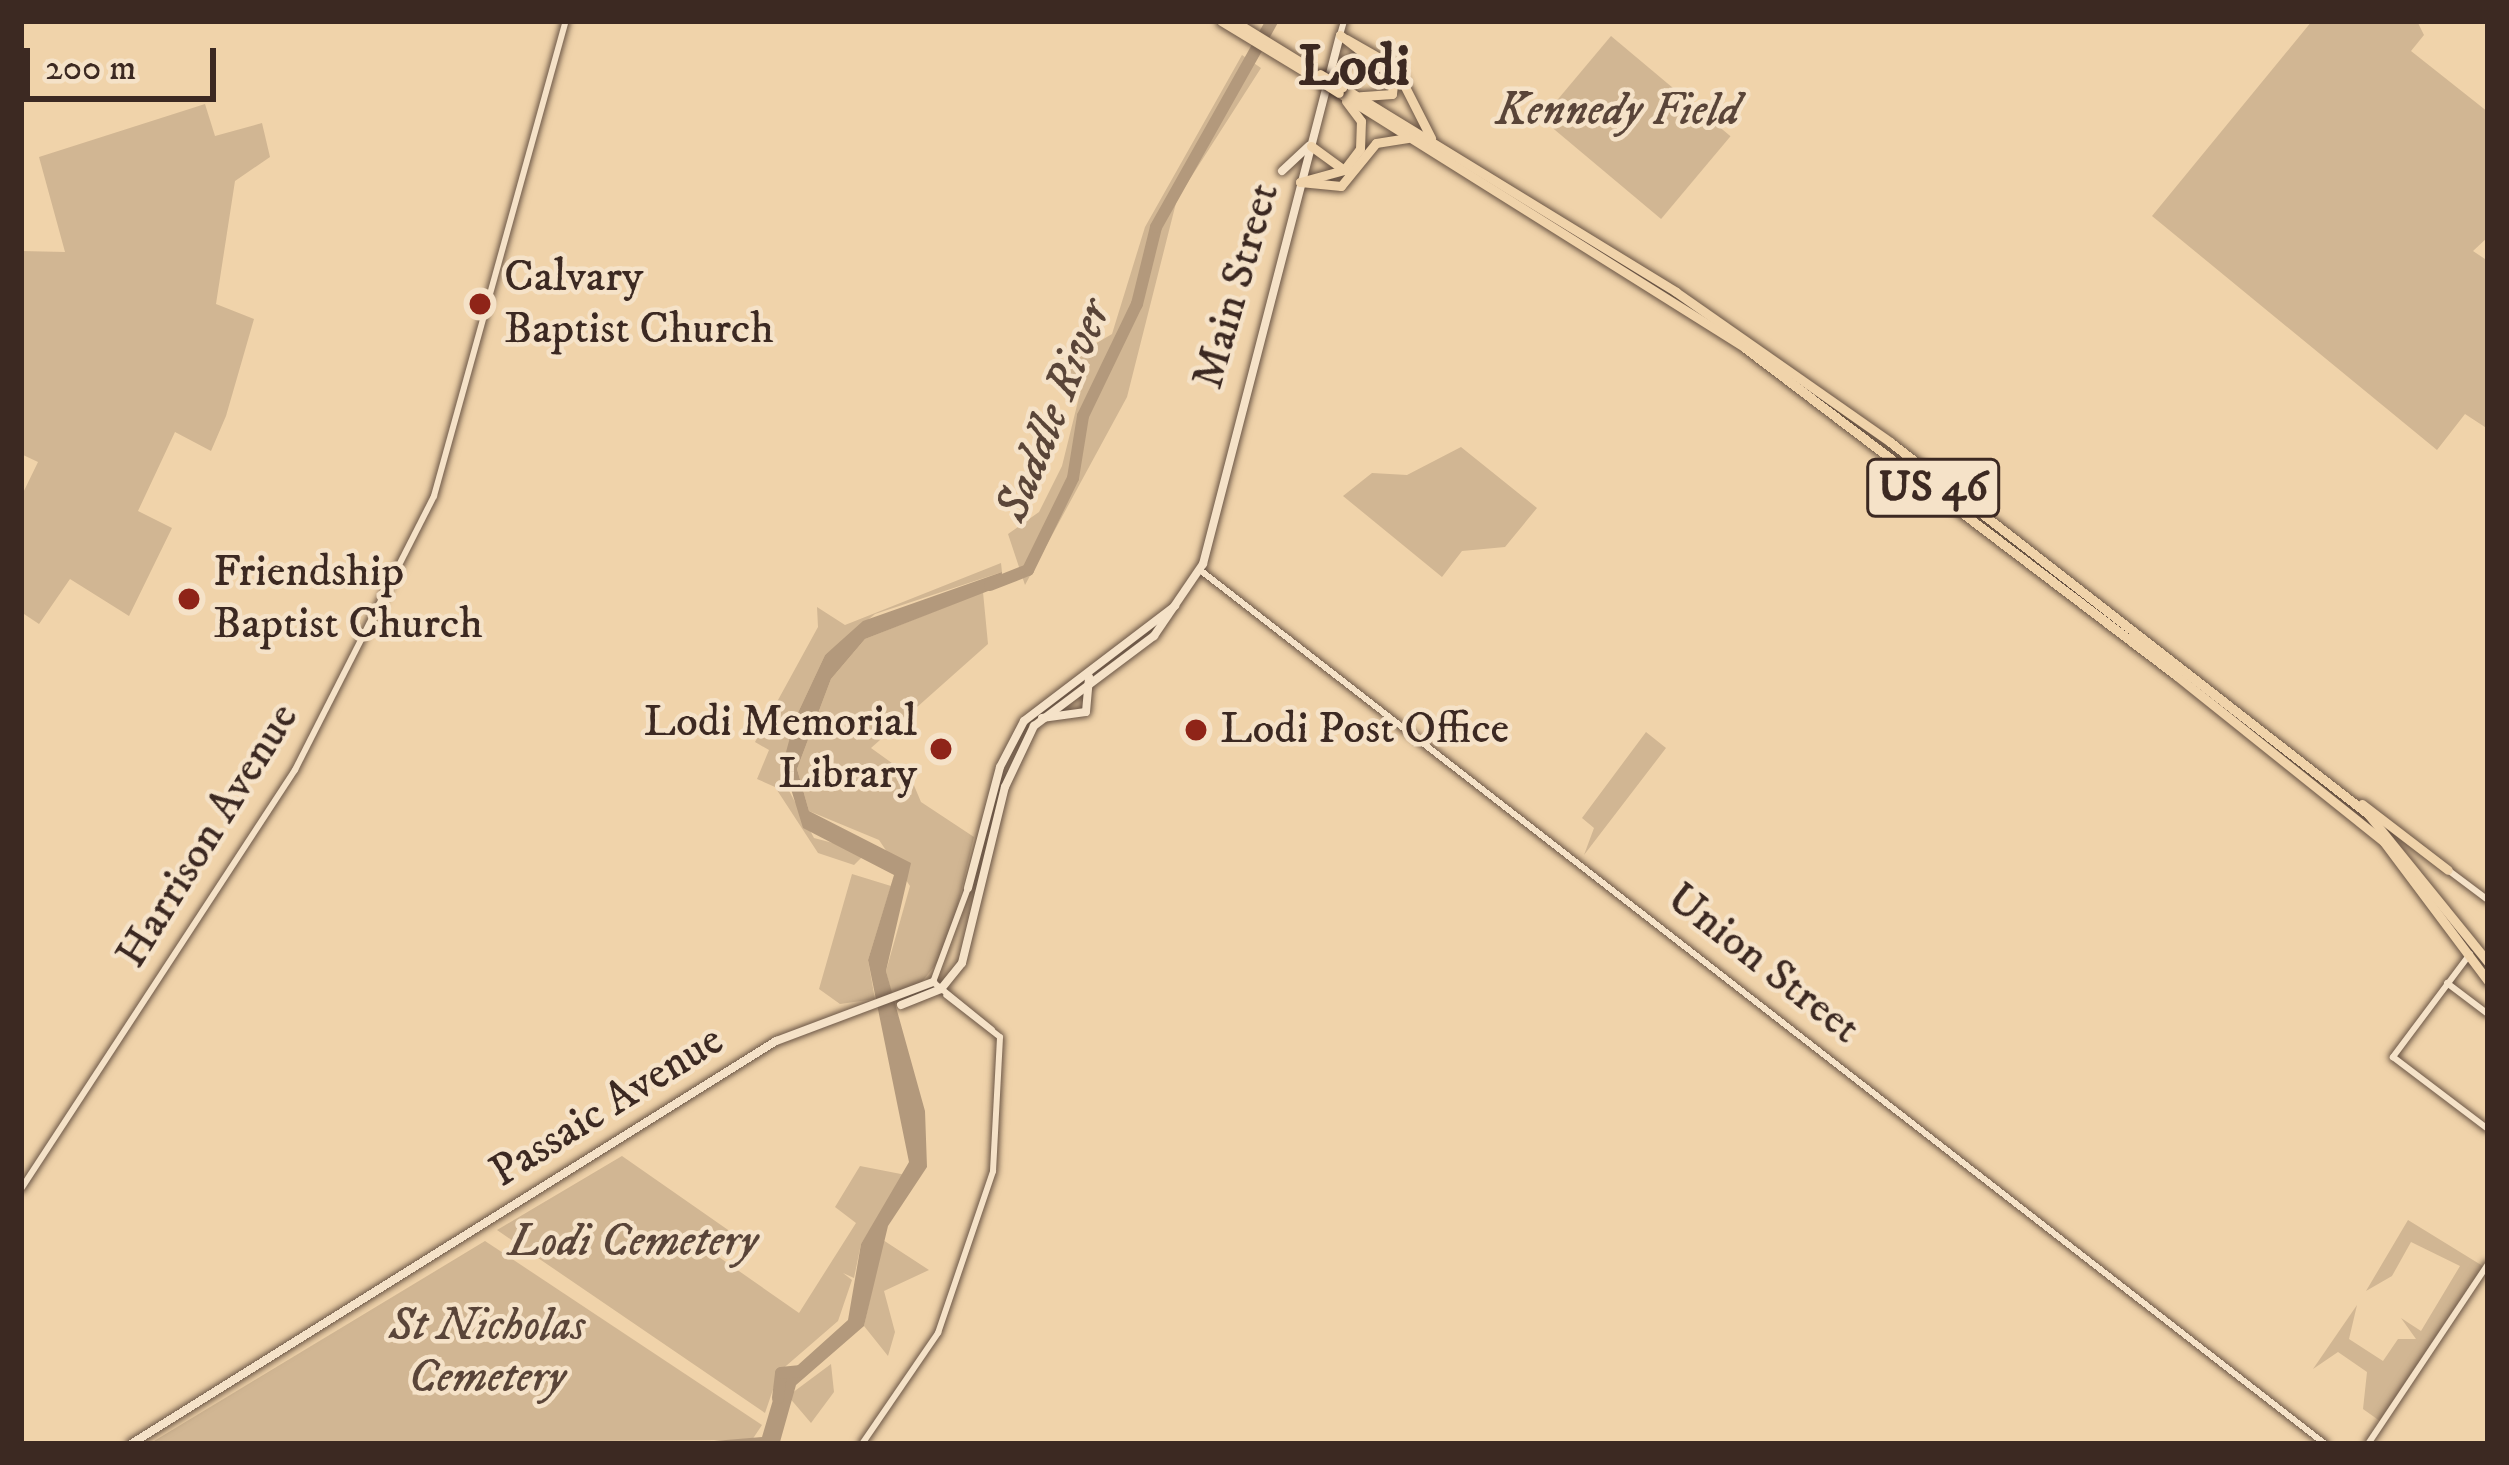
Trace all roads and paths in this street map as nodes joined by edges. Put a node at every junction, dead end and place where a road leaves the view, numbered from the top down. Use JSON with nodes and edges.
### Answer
{"nodes":[{"id":1,"x":566,"y":21,"type":"edge"},
{"id":2,"x":1220,"y":21,"type":"edge"},
{"id":3,"x":1344,"y":21,"type":"edge"},
{"id":4,"x":1238,"y":26,"type":"edge"},
{"id":5,"x":1343,"y":36,"type":"junction"},
{"id":6,"x":1367,"y":56,"type":"junction"},
{"id":7,"x":1326,"y":88,"type":"junction"},
{"id":8,"x":1340,"y":90,"type":"junction"},
{"id":9,"x":1355,"y":95,"type":"junction"},
{"id":10,"x":1412,"y":138,"type":"junction"},
{"id":11,"x":1436,"y":144,"type":"junction"},
{"id":12,"x":1311,"y":146,"type":"junction"},
{"id":13,"x":1344,"y":170,"type":"junction"},
{"id":14,"x":1282,"y":171,"type":"dead end"},
{"id":15,"x":1300,"y":182,"type":"junction"},
{"id":16,"x":1200,"y":570,"type":"junction"},
{"id":17,"x":1176,"y":606,"type":"junction"},
{"id":18,"x":1089,"y":677,"type":"junction"},
{"id":19,"x":1041,"y":718,"type":"junction"},
{"id":20,"x":2343,"y":794,"type":"junction"},
{"id":21,"x":2448,"y":870,"type":"joint"},
{"id":22,"x":968,"y":888,"type":"joint"},
{"id":23,"x":2488,"y":900,"type":"edge"},
{"id":24,"x":2488,"y":935,"type":"edge"},
{"id":25,"x":2475,"y":950,"type":"junction"},
{"id":26,"x":2488,"y":962,"type":"edge"},
{"id":27,"x":2488,"y":981,"type":"edge"},
{"id":28,"x":2447,"y":983,"type":"junction"},
{"id":29,"x":940,"y":989,"type":"junction"},
{"id":30,"x":2488,"y":1014,"type":"edge"},
{"id":31,"x":2488,"y":1129,"type":"edge"},
{"id":32,"x":21,"y":1189,"type":"edge"},
{"id":33,"x":2488,"y":1264,"type":"edge"},
{"id":34,"x":131,"y":1444,"type":"edge"},
{"id":35,"x":862,"y":1444,"type":"edge"},
{"id":36,"x":2325,"y":1444,"type":"edge"},
{"id":37,"x":2368,"y":1444,"type":"edge"}],
"edges":[{"from":1,"to":32,"type":"street","name":"Harrison Avenue"},
{"from":2,"to":4,"type":"highway","number":"US 46"},
{"from":3,"to":5,"type":"street","name":"Main Street"},
{"from":4,"to":8,"type":"highway","number":"US 46","bridge":true},
{"from":5,"to":6,"type":"highway"},
{"from":5,"to":7,"type":"main road","name":"Main Street"},
{"from":5,"to":11,"type":"highway"},
{"from":6,"to":7,"type":"highway"},
{"from":6,"to":9,"type":"highway"},
{"from":7,"to":12,"type":"main road","name":"Main Street"},
{"from":8,"to":9,"type":"highway","number":"US 46"},
{"from":8,"to":10,"type":"highway","number":"US 46"},
{"from":8,"to":13,"type":"highway"},
{"from":9,"to":11,"type":"highway","number":"US 46"},
{"from":10,"to":15,"type":"highway"},
{"from":10,"to":25,"type":"highway","number":"US 46"},
{"from":11,"to":20,"type":"highway","number":"US 46"},
{"from":12,"to":13,"type":"highway"},
{"from":12,"to":14,"type":"main road"},
{"from":12,"to":15,"type":"main road","name":"Main Street"},
{"from":13,"to":15,"type":"highway"},
{"from":15,"to":16,"type":"main road","name":"Main Street"},
{"from":16,"to":17,"type":"main road","name":"Main Street"},
{"from":16,"to":36,"type":"street","name":"Union Street"},
{"from":17,"to":18,"type":"main road"},
{"from":17,"to":22,"type":"main road"},
{"from":18,"to":19,"type":"main road"},
{"from":18,"to":19,"type":"main road"},
{"from":19,"to":29,"type":"main road"},
{"from":20,"to":21,"type":"highway"},
{"from":20,"to":25,"type":"highway","number":"US 46"},
{"from":21,"to":23,"type":"street"},
{"from":22,"to":29,"type":"street"},
{"from":24,"to":25,"type":"highway"},
{"from":25,"to":26,"type":"highway","number":"US 46"},
{"from":25,"to":27,"type":"highway","number":"US 46"},
{"from":25,"to":28,"type":"street"},
{"from":28,"to":30,"type":"street"},
{"from":28,"to":31,"type":"street"},
{"from":29,"to":34,"type":"main road","name":"Passaic Avenue"},
{"from":29,"to":35,"type":"street"},
{"from":33,"to":37,"type":"street"}]}
